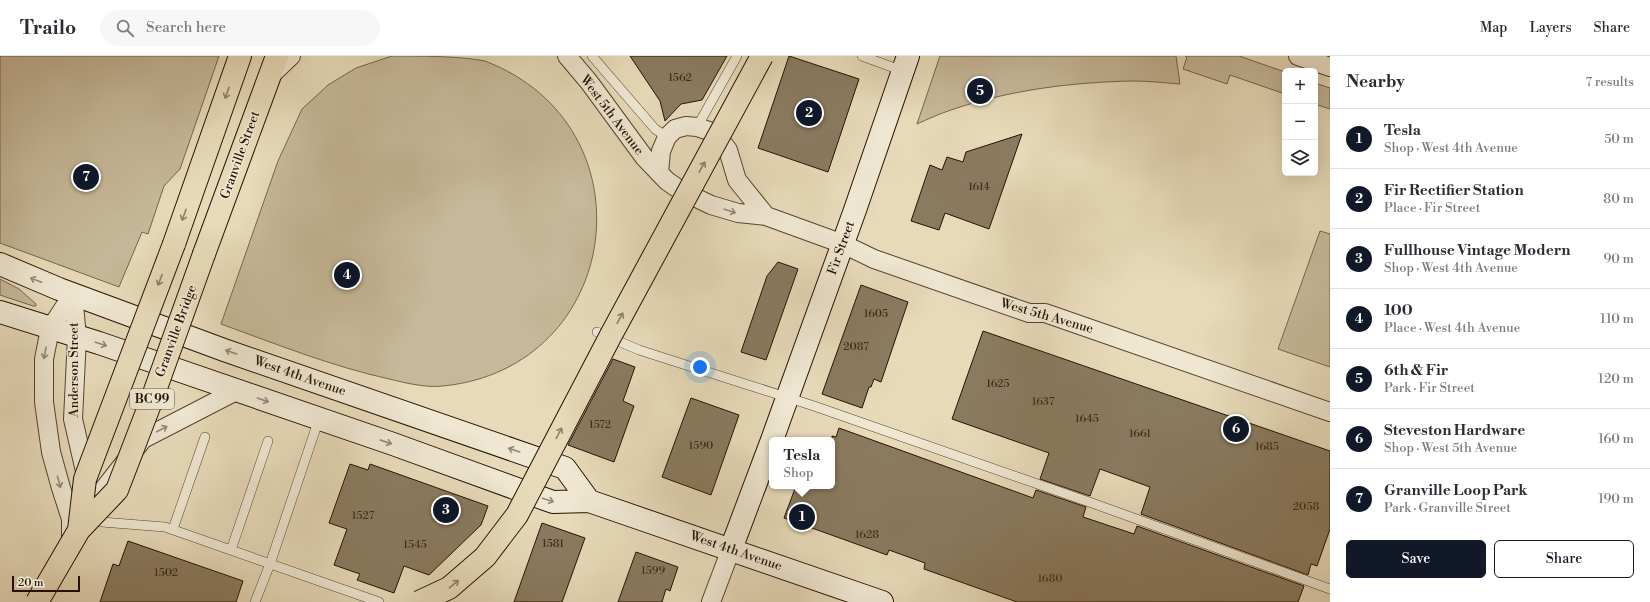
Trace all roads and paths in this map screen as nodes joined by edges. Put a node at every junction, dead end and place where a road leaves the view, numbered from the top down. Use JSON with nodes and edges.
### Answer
{"nodes":[{"id":1,"x":240,"y":56,"type":"edge"},
{"id":2,"x":277,"y":56,"type":"edge"},
{"id":3,"x":291,"y":56,"type":"edge"},
{"id":4,"x":567,"y":56,"type":"edge"},
{"id":5,"x":592,"y":56,"type":"edge"},
{"id":6,"x":737,"y":56,"type":"edge"},
{"id":7,"x":762,"y":56,"type":"edge"},
{"id":8,"x":862,"y":56,"type":"edge"},
{"id":9,"x":1298,"y":56,"type":"edge"},
{"id":10,"x":906,"y":63,"type":"edge"},
{"id":11,"x":1330,"y":67,"type":"edge"},
{"id":12,"x":269,"y":76,"type":"junction"},
{"id":13,"x":697,"y":127,"type":"junction"},
{"id":14,"x":667,"y":137,"type":"junction"},
{"id":15,"x":659,"y":173,"type":"junction"},
{"id":16,"x":766,"y":216,"type":"junction"},
{"id":17,"x":843,"y":244,"type":"junction"},
{"id":18,"x":204,"y":254,"type":"joint"},
{"id":19,"x":0,"y":264,"type":"edge"},
{"id":20,"x":72,"y":294,"type":"junction"},
{"id":21,"x":0,"y":312,"type":"edge"},
{"id":22,"x":50,"y":329,"type":"junction"},
{"id":23,"x":597,"y":332,"type":"dead end"},
{"id":24,"x":77,"y":337,"type":"junction"},
{"id":25,"x":236,"y":391,"type":"junction"},
{"id":26,"x":788,"y":397,"type":"junction"},
{"id":27,"x":1330,"y":412,"type":"edge"},
{"id":28,"x":318,"y":419,"type":"junction"},
{"id":29,"x":205,"y":437,"type":"dead end"},
{"id":30,"x":773,"y":437,"type":"edge"},
{"id":31,"x":268,"y":441,"type":"dead end"},
{"id":32,"x":769,"y":448,"type":"edge"},
{"id":33,"x":589,"y":501,"type":"junction"},
{"id":34,"x":80,"y":524,"type":"junction"},
{"id":35,"x":173,"y":529,"type":"junction"},
{"id":36,"x":731,"y":549,"type":"junction"},
{"id":37,"x":231,"y":550,"type":"junction"},
{"id":38,"x":270,"y":564,"type":"junction"},
{"id":39,"x":45,"y":582,"type":"junction"},
{"id":40,"x":1330,"y":589,"type":"edge"},
{"id":41,"x":29,"y":602,"type":"edge"},
{"id":42,"x":37,"y":602,"type":"edge"},
{"id":43,"x":49,"y":602,"type":"edge"},
{"id":44,"x":255,"y":602,"type":"edge"},
{"id":45,"x":379,"y":602,"type":"edge"},
{"id":46,"x":419,"y":602,"type":"edge"},
{"id":47,"x":711,"y":602,"type":"edge"},
{"id":48,"x":882,"y":602,"type":"edge"}],
"edges":[{"from":1,"to":34,"type":"highway","name":"Granville Bridge","number":"BC 99","one_way":true,"bridge":true},
{"from":2,"to":12,"type":"highway","name":"Granville Street","number":"BC 99"},
{"from":3,"to":12,"type":"street"},
{"from":4,"to":15,"type":"street","name":"West 5th Avenue"},
{"from":5,"to":14,"type":"lane"},
{"from":6,"to":13,"type":"lane"},
{"from":46,"to":7,"type":"highway","one_way":true,"bridge":true},
{"from":8,"to":10,"type":"lane"},
{"from":9,"to":11,"type":"street"},
{"from":10,"to":17,"type":"main road","name":"Fir Street"},
{"from":12,"to":18,"type":"highway","name":"Granville Street","number":"BC 99"},
{"from":13,"to":14,"type":"street"},
{"from":13,"to":16,"type":"street"},
{"from":14,"to":15,"type":"street","name":"West 5th Avenue"},
{"from":15,"to":16,"type":"street","name":"West 5th Avenue","one_way":true},
{"from":16,"to":17,"type":"street","name":"West 5th Avenue"},
{"from":17,"to":26,"type":"main road","name":"Fir Street"},
{"from":17,"to":27,"type":"street","name":"West 5th Avenue"},
{"from":18,"to":34,"type":"highway","name":"Granville Bridge","number":"BC 99","bridge":true},
{"from":20,"to":19,"type":"main road","name":"West 4th Avenue","one_way":true},
{"from":20,"to":22,"type":"street","name":"Anderson Street"},
{"from":20,"to":24,"type":"street","name":"Anderson Street"},
{"from":33,"to":20,"type":"main road","name":"West 4th Avenue","one_way":true},
{"from":21,"to":22,"type":"main road","name":"West 4th Avenue"},
{"from":22,"to":24,"type":"main road","name":"West 4th Avenue"},
{"from":22,"to":34,"type":"street","name":"Anderson Street","one_way":true},
{"from":23,"to":26,"type":"lane"},
{"from":24,"to":25,"type":"main road","name":"West 4th Avenue","one_way":true},
{"from":24,"to":34,"type":"street","name":"Anderson Street"},
{"from":25,"to":28,"type":"main road","name":"West 4th Avenue","one_way":true},
{"from":34,"to":25,"type":"street","name":"Anderson Street","one_way":true},
{"from":26,"to":30,"type":"main road","name":"Fir Street"},
{"from":26,"to":40,"type":"lane"},
{"from":28,"to":33,"type":"main road","name":"West 4th Avenue","one_way":true},
{"from":28,"to":38,"type":"lane"},
{"from":29,"to":35,"type":"lane"},
{"from":31,"to":37,"type":"lane"},
{"from":32,"to":36,"type":"main road","name":"Fir Street"},
{"from":33,"to":36,"type":"main road","name":"West 4th Avenue"},
{"from":34,"to":35,"type":"lane"},
{"from":34,"to":39,"type":"street","name":"Anderson Street"},
{"from":34,"to":42,"type":"highway","name":"Granville Bridge","number":"BC 99","bridge":true},
{"from":35,"to":37,"type":"lane"},
{"from":36,"to":47,"type":"street","name":"Fir Street"},
{"from":36,"to":48,"type":"main road","name":"West 4th Avenue"},
{"from":37,"to":38,"type":"lane"},
{"from":38,"to":44,"type":"lane"},
{"from":38,"to":45,"type":"lane"},
{"from":39,"to":41,"type":"street","name":"Anderson Street"},
{"from":39,"to":43,"type":"street"}]}
